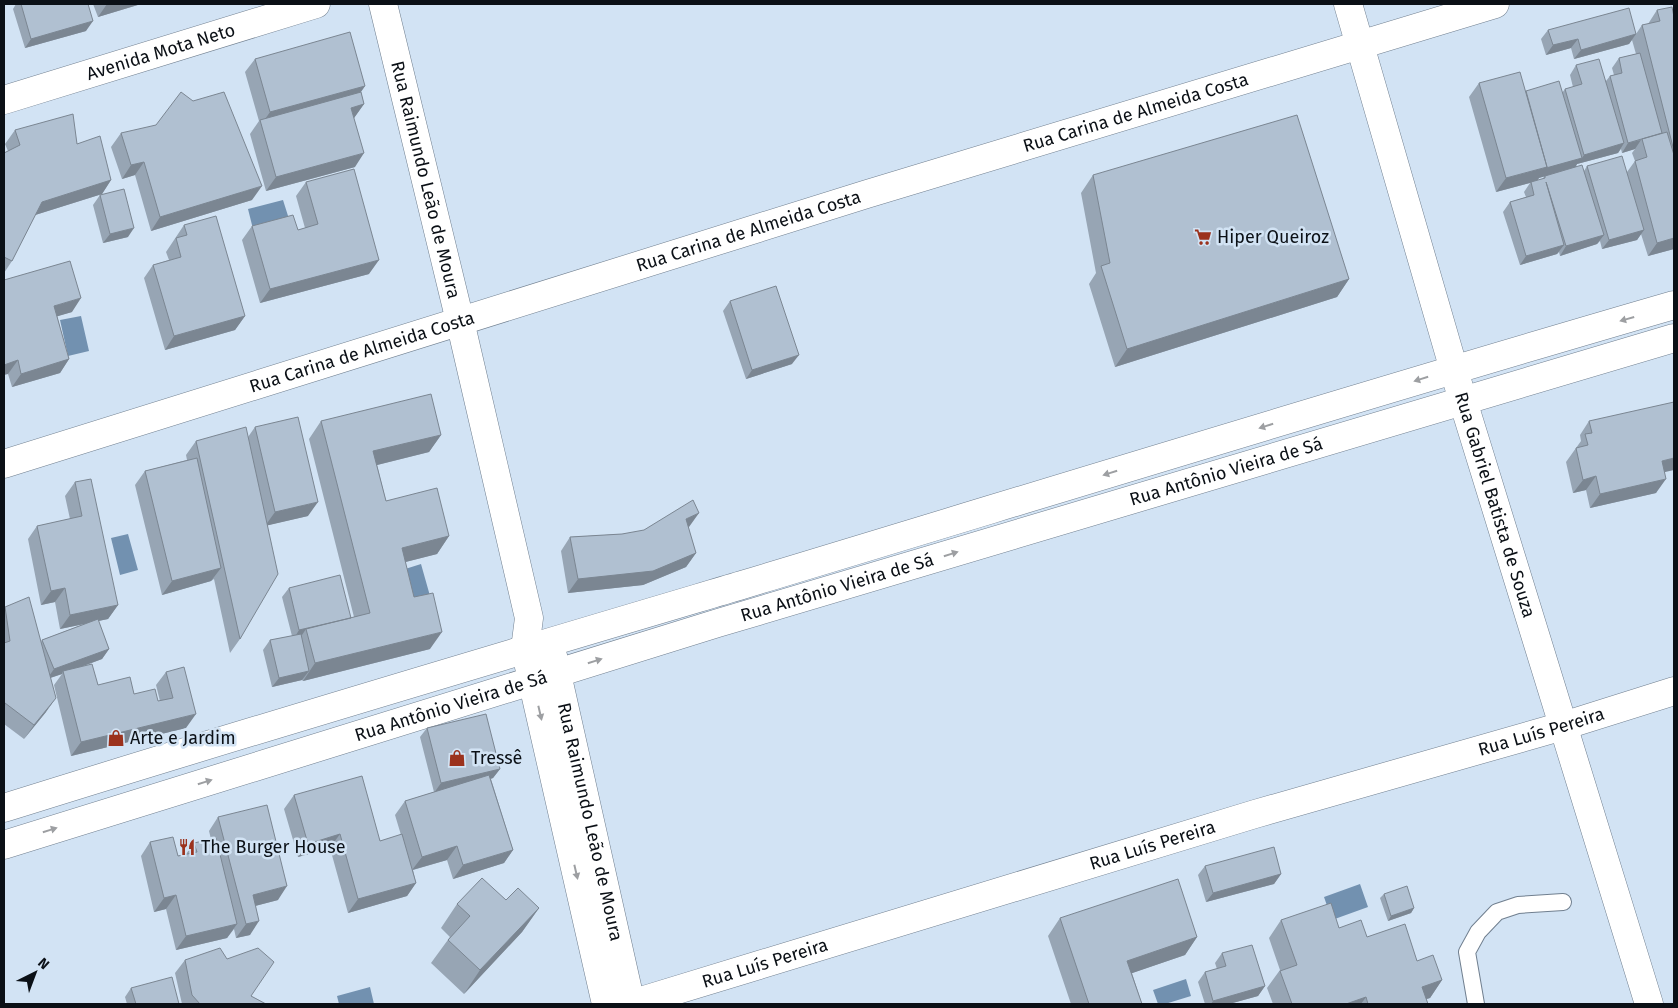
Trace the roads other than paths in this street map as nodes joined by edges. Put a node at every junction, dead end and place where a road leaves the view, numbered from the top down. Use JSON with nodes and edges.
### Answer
{"nodes":[{"id":1,"x":316,"y":4,"type":"edge"},
{"id":2,"x":383,"y":4,"type":"edge"},
{"id":3,"x":1348,"y":4,"type":"edge"},
{"id":4,"x":1495,"y":4,"type":"edge"},
{"id":5,"x":1359,"y":45,"type":"junction"},
{"id":6,"x":4,"y":100,"type":"edge"},
{"id":7,"x":1674,"y":305,"type":"edge"},
{"id":8,"x":460,"y":321,"type":"junction"},
{"id":9,"x":1674,"y":338,"type":"edge"},
{"id":10,"x":1454,"y":369,"type":"junction"},
{"id":11,"x":1463,"y":401,"type":"junction"},
{"id":12,"x":4,"y":464,"type":"edge"},
{"id":13,"x":538,"y":645,"type":"junction"},
{"id":14,"x":544,"y":677,"type":"junction"},
{"id":15,"x":1674,"y":691,"type":"edge"},
{"id":16,"x":1563,"y":726,"type":"junction"},
{"id":17,"x":4,"y":808,"type":"edge"},
{"id":18,"x":4,"y":845,"type":"edge"},
{"id":19,"x":1564,"y":902,"type":"dead end"},
{"id":20,"x":606,"y":1004,"type":"edge"},
{"id":21,"x":631,"y":1004,"type":"edge"},
{"id":22,"x":1476,"y":1004,"type":"edge"},
{"id":23,"x":1649,"y":1004,"type":"edge"}],
"edges":[{"from":1,"to":6,"type":"street","name":"Avenida Mota Neto"},
{"from":2,"to":8,"type":"street","name":"Rua Raimundo Leão de Moura"},
{"from":3,"to":5,"type":"street","name":"Rua Gabriel Batista de Souza"},
{"from":4,"to":5,"type":"street","name":"Rua Carina de Almeida Costa"},
{"from":5,"to":8,"type":"street","name":"Rua Carina de Almeida Costa"},
{"from":5,"to":10,"type":"street","name":"Rua Gabriel Batista de Souza"},
{"from":7,"to":10,"type":"street","name":"Rua Antônio Vieira de Sá","one_way":true},
{"from":8,"to":12,"type":"street","name":"Rua Carina de Almeida Costa"},
{"from":8,"to":13,"type":"street","name":"Rua Raimundo Leão de Moura"},
{"from":9,"to":11,"type":"street","name":"Rua Antônio Vieira de Sá"},
{"from":10,"to":11,"type":"street","name":"Rua Gabriel Batista de Souza"},
{"from":10,"to":13,"type":"street","name":"Rua Antônio Vieira de Sá","one_way":true},
{"from":14,"to":11,"type":"street","name":"Rua Antônio Vieira de Sá","one_way":true},
{"from":11,"to":16,"type":"street","name":"Rua Gabriel Batista de Souza"},
{"from":13,"to":14,"type":"street","name":"Rua Raimundo Leão de Moura"},
{"from":13,"to":17,"type":"street","name":"Rua Antônio Vieira de Sá"},
{"from":18,"to":14,"type":"street","name":"Rua Antônio Vieira de Sá","one_way":true},
{"from":14,"to":20,"type":"street","name":"Rua Raimundo Leão de Moura","one_way":true},
{"from":14,"to":21,"type":"street","name":"Rua Raimundo Leão de Moura"},
{"from":15,"to":16,"type":"street","name":"Rua Luís Pereira"},
{"from":16,"to":21,"type":"street","name":"Rua Luís Pereira"},
{"from":16,"to":23,"type":"street","name":"Rua Gabriel Batista de Souza"},
{"from":19,"to":22,"type":"lane"}]}
